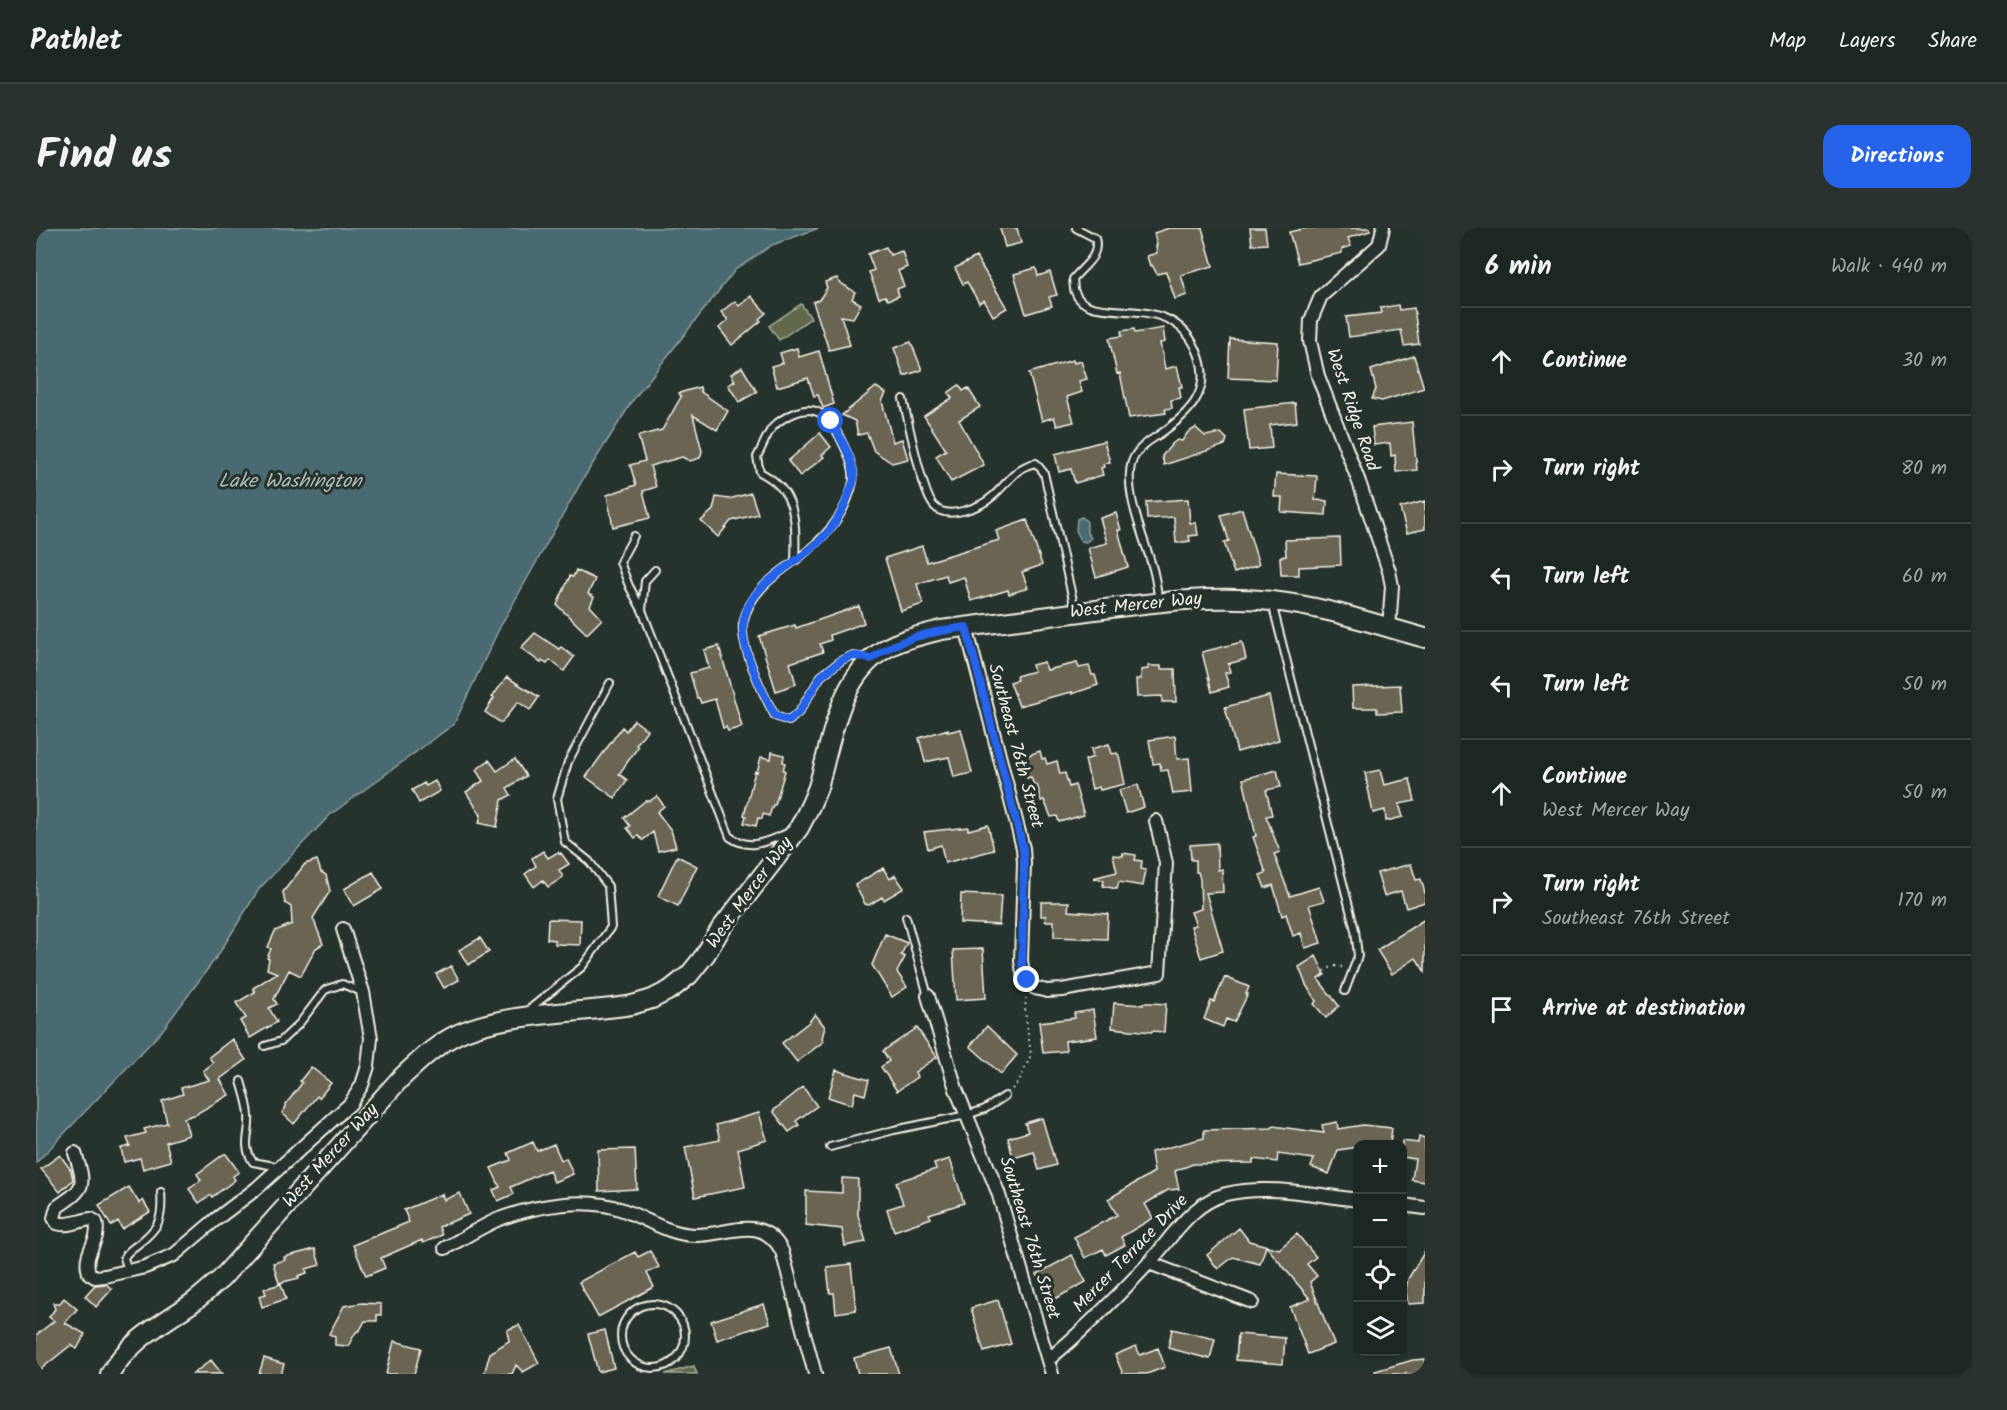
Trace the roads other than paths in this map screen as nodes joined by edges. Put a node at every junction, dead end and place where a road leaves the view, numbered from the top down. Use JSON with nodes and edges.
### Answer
{"nodes":[{"id":1,"x":1076,"y":228,"type":"edge"},
{"id":2,"x":1383,"y":228,"type":"edge"},
{"id":3,"x":903,"y":399,"type":"dead end"},
{"id":4,"x":634,"y":536,"type":"dead end"},
{"id":5,"x":795,"y":561,"type":"junction"},
{"id":6,"x":655,"y":570,"type":"dead end"},
{"id":7,"x":1272,"y":601,"type":"junction"},
{"id":8,"x":1160,"y":602,"type":"junction"},
{"id":9,"x":642,"y":610,"type":"junction"},
{"id":10,"x":1076,"y":613,"type":"junction"},
{"id":11,"x":966,"y":627,"type":"junction"},
{"id":12,"x":1389,"y":629,"type":"junction"},
{"id":13,"x":1425,"y":638,"type":"edge"},
{"id":14,"x":871,"y":659,"type":"junction"},
{"id":15,"x":610,"y":683,"type":"dead end"},
{"id":16,"x":1156,"y":821,"type":"dead end"},
{"id":17,"x":798,"y":828,"type":"junction"},
{"id":18,"x":906,"y":917,"type":"dead end"},
{"id":19,"x":343,"y":929,"type":"dead end"},
{"id":20,"x":1345,"y":991,"type":"dead end"},
{"id":21,"x":363,"y":992,"type":"junction"},
{"id":22,"x":928,"y":996,"type":"joint"},
{"id":23,"x":518,"y":1019,"type":"junction"},
{"id":24,"x":265,"y":1046,"type":"dead end"},
{"id":25,"x":242,"y":1081,"type":"dead end"},
{"id":26,"x":1005,"y":1096,"type":"road end"},
{"id":27,"x":350,"y":1104,"type":"junction"},
{"id":28,"x":967,"y":1115,"type":"junction"},
{"id":29,"x":365,"y":1117,"type":"junction"},
{"id":30,"x":830,"y":1147,"type":"dead end"},
{"id":31,"x":75,"y":1153,"type":"dead end"},
{"id":32,"x":280,"y":1167,"type":"junction"},
{"id":33,"x":161,"y":1192,"type":"dead end"},
{"id":34,"x":1353,"y":1200,"type":"edge"},
{"id":35,"x":1407,"y":1206,"type":"edge"},
{"id":36,"x":1425,"y":1208,"type":"edge"},
{"id":37,"x":445,"y":1248,"type":"dead end"},
{"id":38,"x":1149,"y":1263,"type":"junction"},
{"id":39,"x":128,"y":1271,"type":"junction"},
{"id":40,"x":1252,"y":1302,"type":"dead end"},
{"id":41,"x":1048,"y":1360,"type":"junction"},
{"id":42,"x":647,"y":1371,"type":"edge"},
{"id":43,"x":110,"y":1374,"type":"edge"},
{"id":44,"x":815,"y":1374,"type":"edge"},
{"id":45,"x":1052,"y":1374,"type":"edge"}],
"edges":[{"from":1,"to":8,"type":"lane"},
{"from":2,"to":12,"type":"street","name":"West Ridge Road"},
{"from":3,"to":10,"type":"lane"},
{"from":4,"to":9,"type":"lane"},
{"from":5,"to":5,"type":"lane"},
{"from":5,"to":14,"type":"lane"},
{"from":6,"to":9,"type":"lane"},
{"from":7,"to":8,"type":"street","name":"West Mercer Way"},
{"from":7,"to":12,"type":"street","name":"West Mercer Way"},
{"from":7,"to":20,"type":"lane"},
{"from":8,"to":10,"type":"street","name":"West Mercer Way"},
{"from":9,"to":17,"type":"lane"},
{"from":10,"to":11,"type":"street","name":"West Mercer Way"},
{"from":11,"to":14,"type":"street","name":"West Mercer Way"},
{"from":11,"to":16,"type":"street","name":"Southeast 76th Street"},
{"from":12,"to":13,"type":"street","name":"West Mercer Way"},
{"from":14,"to":17,"type":"street","name":"West Mercer Way"},
{"from":15,"to":23,"type":"lane"},
{"from":17,"to":23,"type":"street","name":"West Mercer Way"},
{"from":18,"to":22,"type":"lane"},
{"from":19,"to":21,"type":"street"},
{"from":21,"to":24,"type":"lane"},
{"from":21,"to":27,"type":"street"},
{"from":22,"to":28,"type":"street","name":"Southeast 76th Street"},
{"from":23,"to":29,"type":"street","name":"West Mercer Way"},
{"from":25,"to":32,"type":"lane"},
{"from":26,"to":28,"type":"lane"},
{"from":27,"to":29,"type":"street"},
{"from":27,"to":32,"type":"street"},
{"from":28,"to":30,"type":"lane"},
{"from":28,"to":41,"type":"street","name":"Southeast 76th Street"},
{"from":29,"to":43,"type":"street","name":"West Mercer Way"},
{"from":31,"to":39,"type":"street"},
{"from":32,"to":39,"type":"street"},
{"from":33,"to":39,"type":"lane"},
{"from":34,"to":38,"type":"street","name":"Mercer Terrace Drive"},
{"from":35,"to":36,"type":"street"},
{"from":37,"to":44,"type":"street"},
{"from":38,"to":40,"type":"street"},
{"from":38,"to":41,"type":"street","name":"Mercer Terrace Drive"},
{"from":41,"to":45,"type":"street","name":"Southeast 76th Street"},
{"from":42,"to":42,"type":"lane"}]}
